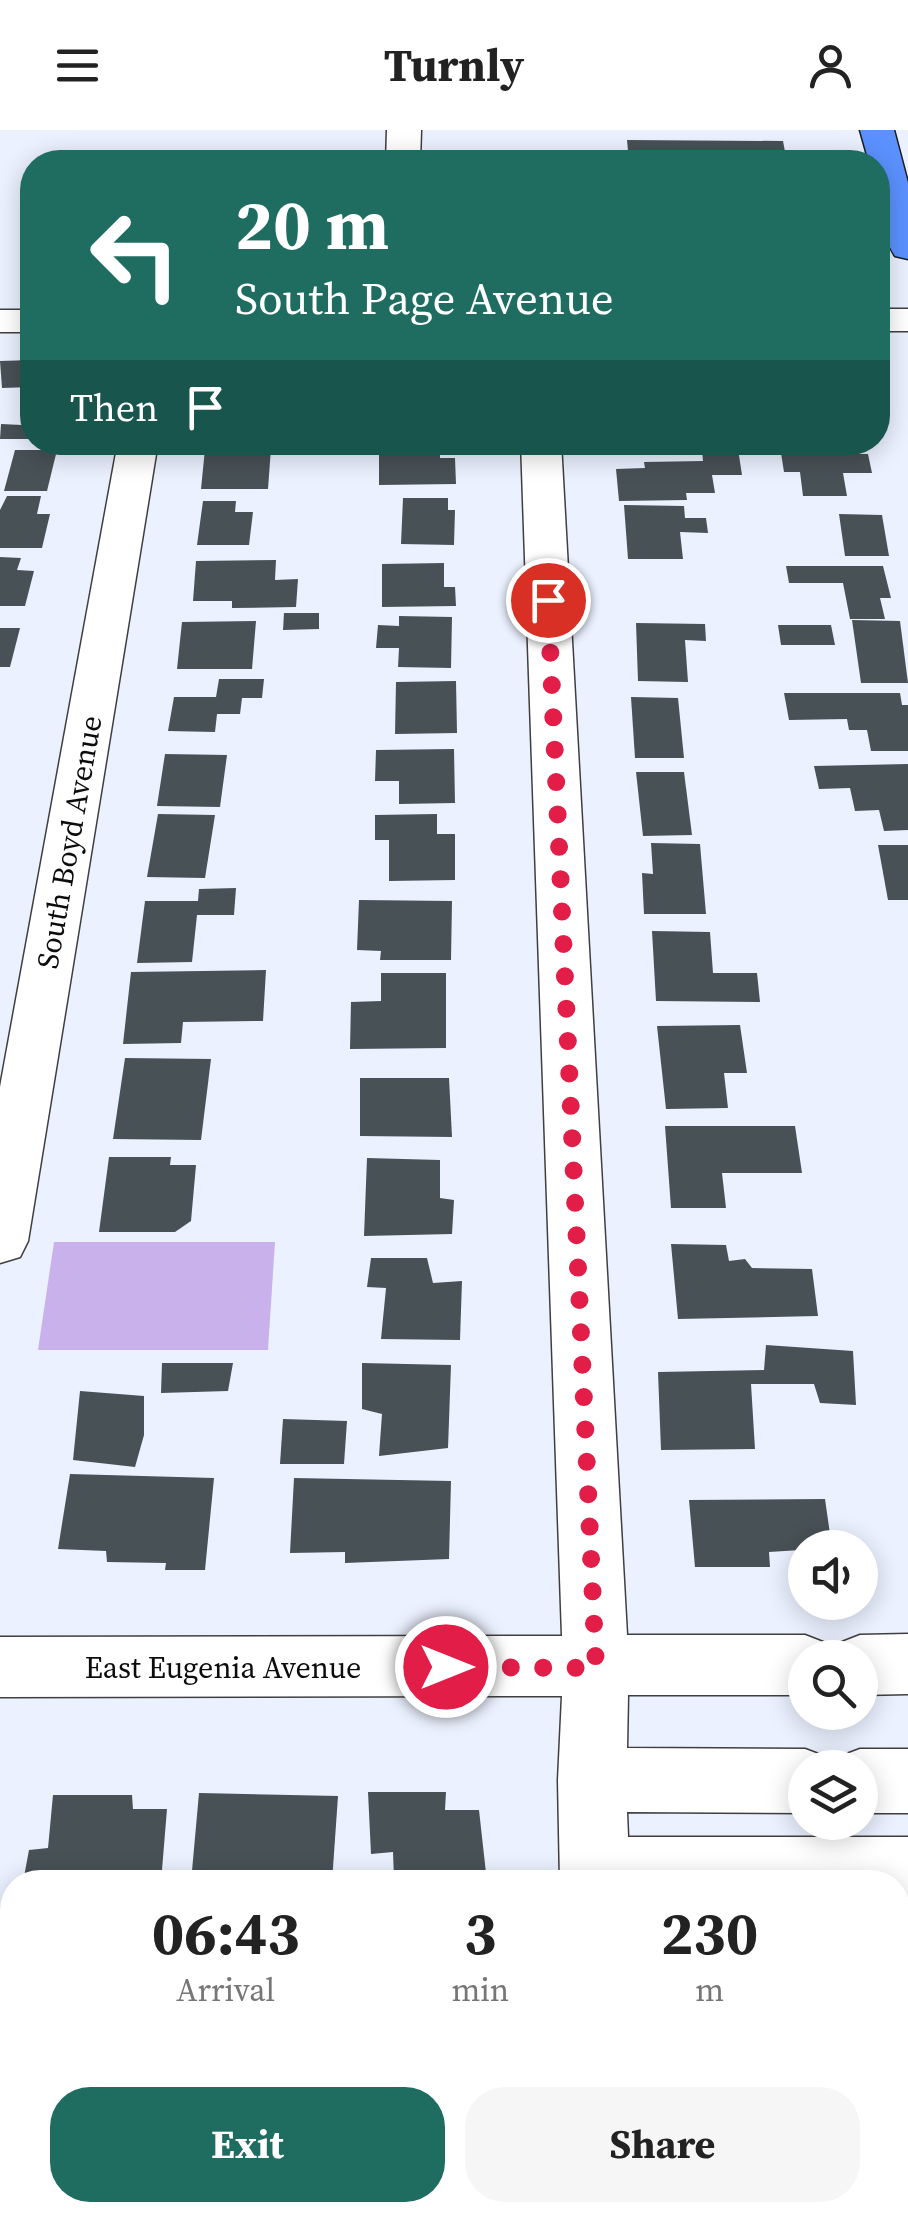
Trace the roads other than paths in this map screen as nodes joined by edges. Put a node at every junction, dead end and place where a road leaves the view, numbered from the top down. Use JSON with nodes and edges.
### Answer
{"nodes":[{"id":1,"x":890,"y":179,"type":"edge"},
{"id":2,"x":908,"y":248,"type":"edge"},
{"id":3,"x":136,"y":455,"type":"edge"},
{"id":4,"x":542,"y":455,"type":"edge"},
{"id":5,"x":0,"y":1242,"type":"edge"},
{"id":6,"x":908,"y":1664,"type":"edge"},
{"id":7,"x":788,"y":1665,"type":"edge"},
{"id":8,"x":878,"y":1665,"type":"edge"},
{"id":9,"x":0,"y":1667,"type":"edge"},
{"id":10,"x":596,"y":1668,"type":"junction"},
{"id":11,"x":592,"y":1780,"type":"junction"},
{"id":12,"x":788,"y":1781,"type":"edge"},
{"id":13,"x":878,"y":1781,"type":"edge"},
{"id":14,"x":908,"y":1781,"type":"edge"},
{"id":15,"x":594,"y":1870,"type":"edge"}],
"edges":[{"from":1,"to":2,"type":"main road"},
{"from":3,"to":5,"type":"street","name":"South Boyd Avenue"},
{"from":4,"to":10,"type":"street"},
{"from":6,"to":8,"type":"street"},
{"from":7,"to":10,"type":"street","name":"East Eugenia Avenue"},
{"from":9,"to":10,"type":"street","name":"East Eugenia Avenue"},
{"from":10,"to":11,"type":"street"},
{"from":11,"to":12,"type":"street"},
{"from":11,"to":15,"type":"street"},
{"from":13,"to":14,"type":"street"}]}
